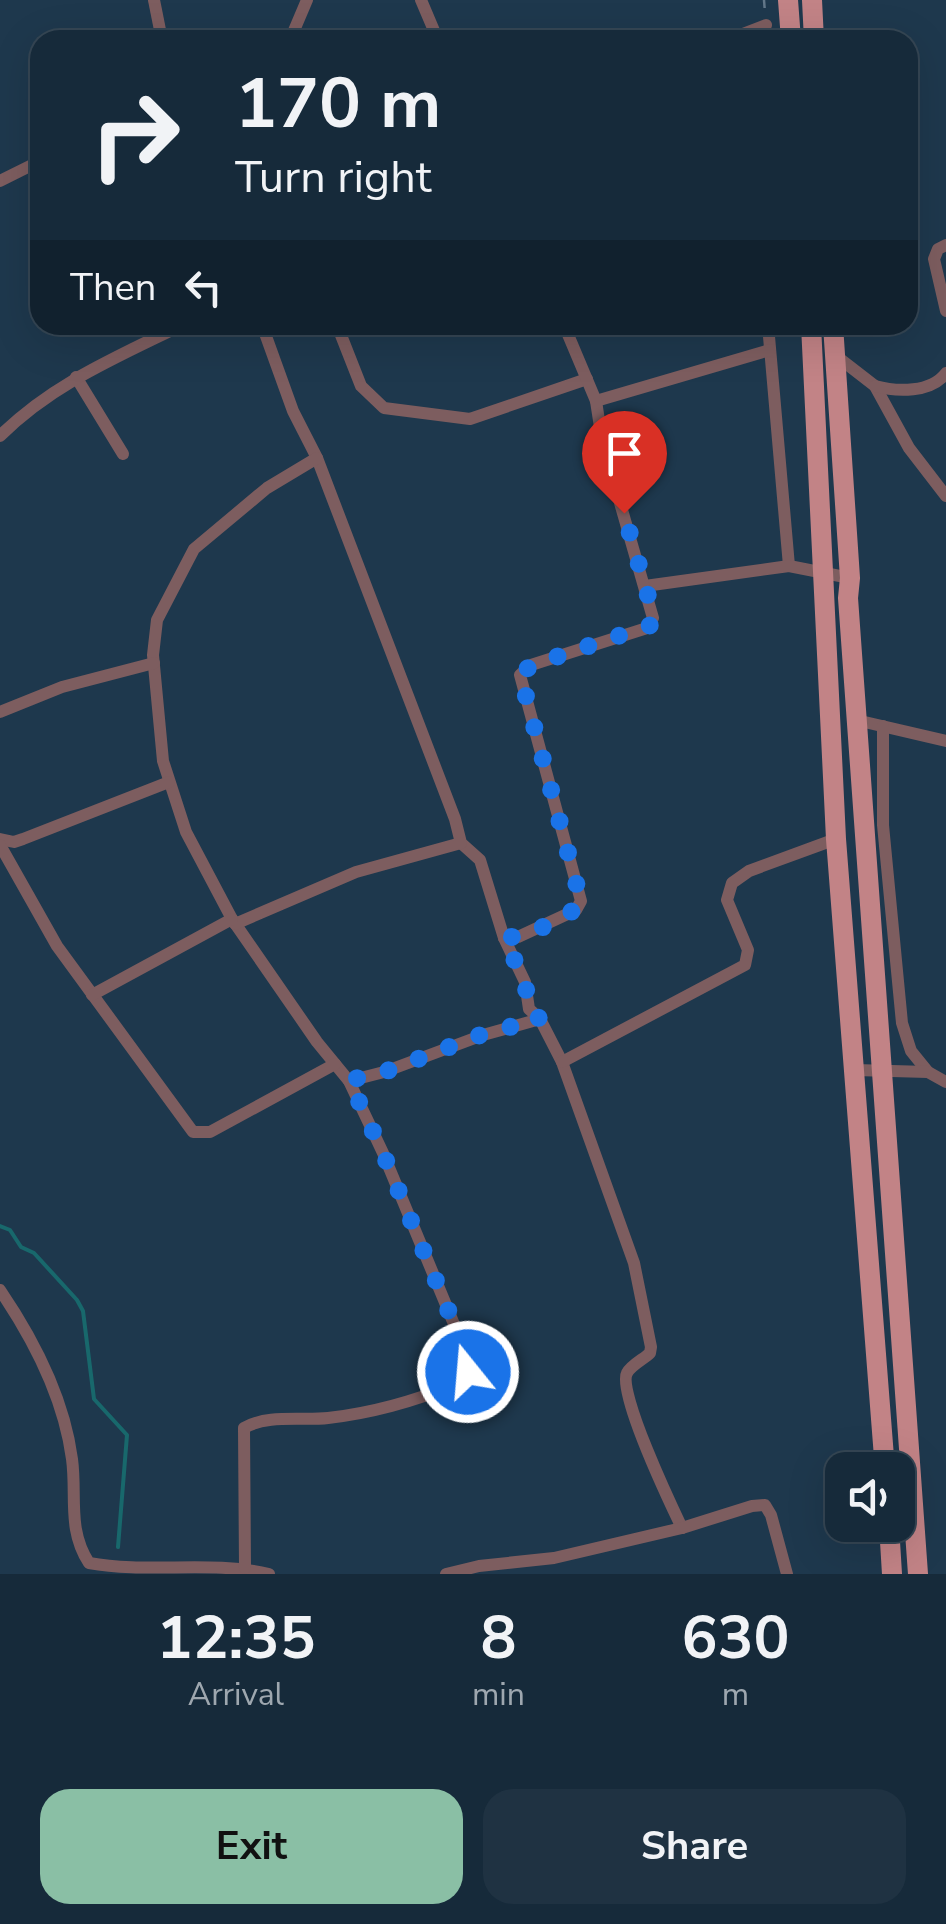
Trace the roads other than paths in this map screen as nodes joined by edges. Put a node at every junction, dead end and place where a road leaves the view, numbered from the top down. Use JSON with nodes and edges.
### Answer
{"nodes":[{"id":1,"x":154,"y":0,"type":"edge"},
{"id":2,"x":307,"y":0,"type":"edge"},
{"id":3,"x":421,"y":0,"type":"edge"},
{"id":4,"x":788,"y":0,"type":"edge"},
{"id":5,"x":812,"y":0,"type":"edge"},
{"id":6,"x":766,"y":25,"type":"dead end"},
{"id":7,"x":160,"y":30,"type":"edge"},
{"id":8,"x":294,"y":30,"type":"edge"},
{"id":9,"x":434,"y":30,"type":"edge"},
{"id":10,"x":753,"y":30,"type":"edge"},
{"id":11,"x":790,"y":30,"type":"edge"},
{"id":12,"x":814,"y":30,"type":"edge"},
{"id":13,"x":30,"y":166,"type":"edge"},
{"id":14,"x":0,"y":181,"type":"edge"},
{"id":15,"x":946,"y":245,"type":"edge"},
{"id":16,"x":946,"y":311,"type":"edge"},
{"id":17,"x":162,"y":335,"type":"edge"},
{"id":18,"x":265,"y":335,"type":"edge"},
{"id":19,"x":341,"y":335,"type":"edge"},
{"id":20,"x":568,"y":335,"type":"edge"},
{"id":21,"x":769,"y":335,"type":"edge"},
{"id":22,"x":811,"y":335,"type":"edge"},
{"id":23,"x":834,"y":335,"type":"edge"},
{"id":24,"x":770,"y":350,"type":"junction"},
{"id":25,"x":835,"y":354,"type":"junction"},
{"id":26,"x":946,"y":374,"type":"edge"},
{"id":27,"x":76,"y":377,"type":"junction"},
{"id":28,"x":587,"y":378,"type":"junction"},
{"id":29,"x":875,"y":386,"type":"junction"},
{"id":30,"x":596,"y":401,"type":"junction"},
{"id":31,"x":0,"y":436,"type":"edge"},
{"id":32,"x":124,"y":454,"type":"dead end"},
{"id":33,"x":317,"y":458,"type":"junction"},
{"id":34,"x":946,"y":496,"type":"edge"},
{"id":35,"x":788,"y":566,"type":"junction"},
{"id":36,"x":821,"y":570,"type":"junction"},
{"id":37,"x":850,"y":578,"type":"junction"},
{"id":38,"x":645,"y":586,"type":"junction"},
{"id":39,"x":154,"y":663,"type":"junction"},
{"id":40,"x":0,"y":712,"type":"edge"},
{"id":41,"x":856,"y":720,"type":"junction"},
{"id":42,"x":883,"y":726,"type":"junction"},
{"id":43,"x":946,"y":741,"type":"edge"},
{"id":44,"x":169,"y":782,"type":"junction"},
{"id":45,"x":836,"y":839,"type":"junction"},
{"id":46,"x":0,"y":842,"type":"edge"},
{"id":47,"x":461,"y":843,"type":"junction"},
{"id":48,"x":233,"y":922,"type":"junction"},
{"id":49,"x":504,"y":938,"type":"junction"},
{"id":50,"x":92,"y":995,"type":"junction"},
{"id":51,"x":540,"y":1019,"type":"junction"},
{"id":52,"x":562,"y":1062,"type":"junction"},
{"id":53,"x":335,"y":1064,"type":"junction"},
{"id":54,"x":855,"y":1070,"type":"junction"},
{"id":55,"x":881,"y":1072,"type":"junction"},
{"id":56,"x":928,"y":1072,"type":"junction"},
{"id":57,"x":349,"y":1080,"type":"junction"},
{"id":58,"x":946,"y":1082,"type":"edge"},
{"id":59,"x":0,"y":1290,"type":"edge"},
{"id":60,"x":883,"y":1452,"type":"edge"},
{"id":61,"x":682,"y":1528,"type":"junction"},
{"id":62,"x":889,"y":1542,"type":"edge"},
{"id":63,"x":245,"y":1568,"type":"junction"},
{"id":64,"x":269,"y":1574,"type":"edge"},
{"id":65,"x":446,"y":1574,"type":"edge"},
{"id":66,"x":787,"y":1574,"type":"edge"},
{"id":67,"x":892,"y":1574,"type":"edge"},
{"id":68,"x":918,"y":1574,"type":"edge"}],
"edges":[{"from":1,"to":7,"type":"street"},
{"from":2,"to":8,"type":"street"},
{"from":3,"to":9,"type":"street"},
{"from":4,"to":11,"type":"main road"},
{"from":5,"to":12,"type":"main road"},
{"from":6,"to":10,"type":"street"},
{"from":13,"to":14,"type":"street"},
{"from":15,"to":16,"type":"street"},
{"from":17,"to":27,"type":"street"},
{"from":18,"to":33,"type":"street"},
{"from":19,"to":28,"type":"street"},
{"from":20,"to":28,"type":"street"},
{"from":21,"to":24,"type":"street"},
{"from":22,"to":36,"type":"main road"},
{"from":23,"to":25,"type":"main road"},
{"from":24,"to":30,"type":"street"},
{"from":24,"to":35,"type":"street"},
{"from":25,"to":29,"type":"street"},
{"from":25,"to":37,"type":"main road"},
{"from":26,"to":29,"type":"street"},
{"from":27,"to":31,"type":"street"},
{"from":27,"to":32,"type":"street"},
{"from":28,"to":30,"type":"street"},
{"from":29,"to":34,"type":"street"},
{"from":30,"to":38,"type":"street"},
{"from":33,"to":39,"type":"street"},
{"from":33,"to":47,"type":"street"},
{"from":35,"to":36,"type":"street"},
{"from":35,"to":38,"type":"street"},
{"from":36,"to":37,"type":"street"},
{"from":36,"to":45,"type":"main road"},
{"from":37,"to":41,"type":"main road"},
{"from":38,"to":49,"type":"street"},
{"from":39,"to":40,"type":"street"},
{"from":39,"to":44,"type":"street"},
{"from":41,"to":42,"type":"street"},
{"from":41,"to":55,"type":"main road"},
{"from":42,"to":43,"type":"street"},
{"from":42,"to":56,"type":"street"},
{"from":44,"to":46,"type":"street"},
{"from":44,"to":48,"type":"street"},
{"from":45,"to":52,"type":"street"},
{"from":45,"to":54,"type":"main road"},
{"from":46,"to":50,"type":"street"},
{"from":47,"to":48,"type":"street"},
{"from":47,"to":49,"type":"street"},
{"from":48,"to":50,"type":"street"},
{"from":48,"to":53,"type":"street"},
{"from":49,"to":51,"type":"street"},
{"from":50,"to":53,"type":"street"},
{"from":51,"to":52,"type":"street"},
{"from":51,"to":57,"type":"street"},
{"from":52,"to":61,"type":"street"},
{"from":53,"to":57,"type":"street"},
{"from":54,"to":55,"type":"street"},
{"from":54,"to":60,"type":"main road"},
{"from":55,"to":56,"type":"street"},
{"from":55,"to":68,"type":"main road"},
{"from":56,"to":58,"type":"street"},
{"from":57,"to":63,"type":"street"},
{"from":59,"to":63,"type":"street"},
{"from":61,"to":65,"type":"street"},
{"from":61,"to":66,"type":"street"},
{"from":62,"to":67,"type":"main road"},
{"from":63,"to":64,"type":"street"}]}
